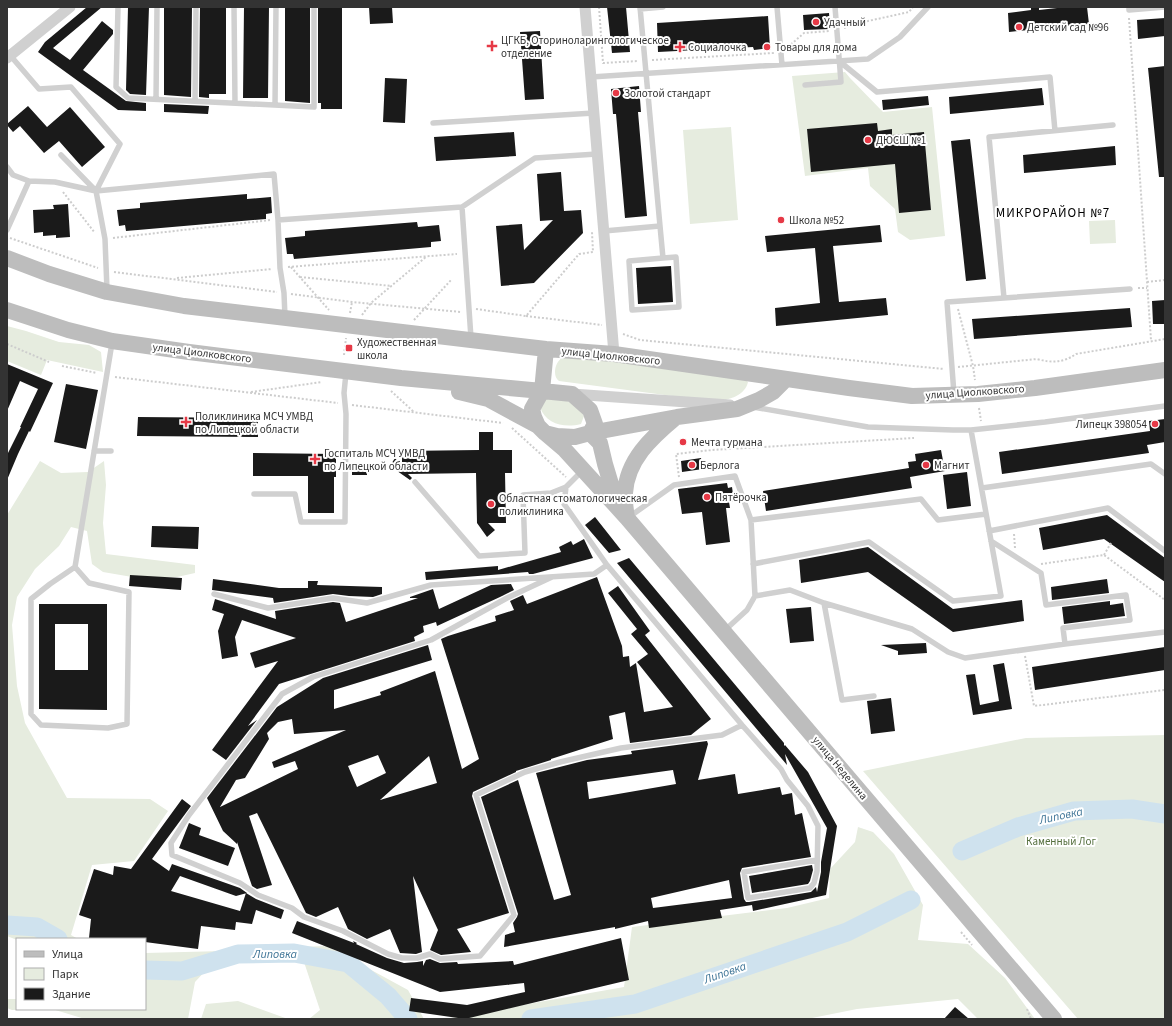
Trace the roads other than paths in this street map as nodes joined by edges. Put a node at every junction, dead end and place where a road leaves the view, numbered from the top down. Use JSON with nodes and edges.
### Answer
{"nodes":[{"id":1,"x":70,"y":7,"type":"edge"},
{"id":2,"x":118,"y":7,"type":"edge"},
{"id":3,"x":157,"y":7,"type":"edge"},
{"id":4,"x":196,"y":7,"type":"edge"},
{"id":5,"x":234,"y":7,"type":"edge"},
{"id":6,"x":276,"y":7,"type":"edge"},
{"id":7,"x":314,"y":7,"type":"edge"},
{"id":8,"x":585,"y":7,"type":"edge"},
{"id":9,"x":663,"y":7,"type":"edge"},
{"id":10,"x":777,"y":7,"type":"edge"},
{"id":11,"x":835,"y":7,"type":"edge"},
{"id":12,"x":928,"y":7,"type":"edge"},
{"id":13,"x":1165,"y":7,"type":"edge"},
{"id":14,"x":640,"y":8,"type":"edge"},
{"id":15,"x":1129,"y":9,"type":"edge"},
{"id":16,"x":8,"y":55,"type":"edge"},
{"id":17,"x":839,"y":61,"type":"junction"},
{"id":18,"x":782,"y":64,"type":"junction"},
{"id":19,"x":646,"y":73,"type":"junction"},
{"id":20,"x":591,"y":77,"type":"junction"},
{"id":21,"x":805,"y":85,"type":"dead end"},
{"id":22,"x":156,"y":99,"type":"junction"},
{"id":23,"x":195,"y":101,"type":"junction"},
{"id":24,"x":235,"y":103,"type":"junction"},
{"id":25,"x":275,"y":105,"type":"junction"},
{"id":26,"x":594,"y":112,"type":"junction"},
{"id":27,"x":432,"y":123,"type":"dead end"},
{"id":28,"x":1113,"y":125,"type":"dead end"},
{"id":29,"x":1055,"y":131,"type":"junction"},
{"id":30,"x":597,"y":154,"type":"junction"},
{"id":31,"x":61,"y":155,"type":"dead end"},
{"id":32,"x":8,"y":171,"type":"edge"},
{"id":33,"x":29,"y":181,"type":"junction"},
{"id":34,"x":96,"y":191,"type":"junction"},
{"id":35,"x":462,"y":208,"type":"junction"},
{"id":36,"x":278,"y":220,"type":"junction"},
{"id":37,"x":660,"y":226,"type":"junction"},
{"id":38,"x":7,"y":230,"type":"edge"},
{"id":39,"x":604,"y":231,"type":"junction"},
{"id":40,"x":7,"y":258,"type":"edge"},
{"id":41,"x":663,"y":258,"type":"junction"},
{"id":42,"x":1130,"y":288,"type":"road end"},
{"id":43,"x":107,"y":292,"type":"junction"},
{"id":44,"x":1004,"y":298,"type":"junction"},
{"id":45,"x":7,"y":310,"type":"edge"},
{"id":46,"x":285,"y":318,"type":"junction"},
{"id":47,"x":471,"y":340,"type":"junction"},
{"id":48,"x":112,"y":341,"type":"junction"},
{"id":49,"x":546,"y":349,"type":"junction"},
{"id":50,"x":614,"y":354,"type":"junction"},
{"id":51,"x":1165,"y":370,"type":"edge"},
{"id":52,"x":346,"y":371,"type":"junction"},
{"id":53,"x":401,"y":378,"type":"junction"},
{"id":54,"x":786,"y":379,"type":"junction"},
{"id":55,"x":542,"y":391,"type":"junction"},
{"id":56,"x":572,"y":394,"type":"junction"},
{"id":57,"x":954,"y":394,"type":"junction"},
{"id":58,"x":745,"y":406,"type":"junction"},
{"id":59,"x":1165,"y":406,"type":"edge"},
{"id":60,"x":677,"y":417,"type":"junction"},
{"id":61,"x":542,"y":430,"type":"junction"},
{"id":62,"x":971,"y":430,"type":"junction"},
{"id":63,"x":590,"y":433,"type":"junction"},
{"id":64,"x":94,"y":451,"type":"junction"},
{"id":65,"x":111,"y":451,"type":"dead end"},
{"id":66,"x":583,"y":469,"type":"junction"},
{"id":67,"x":1165,"y":474,"type":"edge"},
{"id":68,"x":415,"y":482,"type":"dead end"},
{"id":69,"x":566,"y":487,"type":"junction"},
{"id":70,"x":982,"y":488,"type":"junction"},
{"id":71,"x":254,"y":494,"type":"dead end"},
{"id":72,"x":986,"y":514,"type":"junction"},
{"id":73,"x":627,"y":518,"type":"junction"},
{"id":74,"x":751,"y":520,"type":"junction"},
{"id":75,"x":989,"y":531,"type":"junction"},
{"id":76,"x":991,"y":540,"type":"junction"},
{"id":77,"x":1165,"y":550,"type":"edge"},
{"id":78,"x":607,"y":564,"type":"junction"},
{"id":79,"x":753,"y":564,"type":"junction"},
{"id":80,"x":75,"y":567,"type":"junction"},
{"id":81,"x":552,"y":578,"type":"junction"},
{"id":82,"x":214,"y":594,"type":"dead end"},
{"id":83,"x":755,"y":596,"type":"junction"},
{"id":84,"x":824,"y":603,"type":"junction"},
{"id":85,"x":724,"y":632,"type":"junction"},
{"id":86,"x":1165,"y":632,"type":"edge"},
{"id":87,"x":1065,"y":644,"type":"junction"},
{"id":88,"x":874,"y":696,"type":"dead end"},
{"id":89,"x":742,"y":724,"type":"junction"},
{"id":90,"x":817,"y":860,"type":"junction"},
{"id":91,"x":1054,"y":1019,"type":"edge"}],
"edges":[{"from":1,"to":16,"type":"street"},
{"from":2,"to":22,"type":"lane"},
{"from":3,"to":22,"type":"lane"},
{"from":4,"to":23,"type":"lane"},
{"from":5,"to":24,"type":"lane"},
{"from":6,"to":25,"type":"lane"},
{"from":7,"to":25,"type":"lane"},
{"from":8,"to":20,"type":"street"},
{"from":9,"to":14,"type":"lane"},
{"from":10,"to":18,"type":"lane"},
{"from":11,"to":17,"type":"lane"},
{"from":12,"to":17,"type":"lane"},
{"from":13,"to":15,"type":"lane"},
{"from":14,"to":19,"type":"lane"},
{"from":16,"to":34,"type":"lane"},
{"from":17,"to":18,"type":"lane"},
{"from":17,"to":21,"type":"lane"},
{"from":17,"to":29,"type":"lane"},
{"from":18,"to":19,"type":"lane"},
{"from":19,"to":20,"type":"lane"},
{"from":19,"to":37,"type":"lane"},
{"from":20,"to":26,"type":"street"},
{"from":22,"to":23,"type":"lane"},
{"from":23,"to":24,"type":"lane"},
{"from":24,"to":25,"type":"lane"},
{"from":26,"to":27,"type":"lane"},
{"from":26,"to":30,"type":"street"},
{"from":28,"to":29,"type":"lane"},
{"from":29,"to":44,"type":"lane"},
{"from":30,"to":35,"type":"lane"},
{"from":30,"to":39,"type":"street"},
{"from":31,"to":34,"type":"lane"},
{"from":32,"to":33,"type":"lane"},
{"from":33,"to":34,"type":"lane"},
{"from":33,"to":38,"type":"lane"},
{"from":34,"to":36,"type":"lane"},
{"from":34,"to":43,"type":"lane"},
{"from":35,"to":36,"type":"lane"},
{"from":35,"to":47,"type":"lane"},
{"from":36,"to":46,"type":"lane"},
{"from":37,"to":39,"type":"lane"},
{"from":37,"to":41,"type":"lane"},
{"from":39,"to":50,"type":"street"},
{"from":40,"to":43,"type":"main road"},
{"from":41,"to":41,"type":"lane"},
{"from":42,"to":44,"type":"lane"},
{"from":43,"to":46,"type":"main road"},
{"from":44,"to":57,"type":"lane"},
{"from":45,"to":48,"type":"main road","name":"улица Циолковского"},
{"from":46,"to":47,"type":"main road"},
{"from":47,"to":49,"type":"main road"},
{"from":48,"to":52,"type":"main road","name":"улица Циолковского"},
{"from":48,"to":64,"type":"lane"},
{"from":49,"to":50,"type":"main road","name":"улица Циолковского"},
{"from":49,"to":55,"type":"main road","name":"улица Циолковского"},
{"from":50,"to":54,"type":"main road","name":"улица Циолковского"},
{"from":51,"to":57,"type":"main road","name":"улица Циолковского"},
{"from":52,"to":53,"type":"main road","name":"улица Циолковского"},
{"from":52,"to":71,"type":"lane"},
{"from":53,"to":55,"type":"main road","name":"улица Циолковского"},
{"from":53,"to":61,"type":"main road","name":"улица Циолковского"},
{"from":54,"to":57,"type":"main road","name":"улица Циолковского"},
{"from":54,"to":58,"type":"main road"},
{"from":55,"to":56,"type":"main road"},
{"from":55,"to":61,"type":"main road"},
{"from":56,"to":58,"type":"street"},
{"from":56,"to":63,"type":"main road"},
{"from":58,"to":60,"type":"main road"},
{"from":58,"to":62,"type":"lane"},
{"from":59,"to":62,"type":"lane"},
{"from":60,"to":63,"type":"main road"},
{"from":60,"to":73,"type":"main road"},
{"from":61,"to":63,"type":"main road"},
{"from":61,"to":66,"type":"main road","name":"улица Неделина"},
{"from":62,"to":70,"type":"lane"},
{"from":63,"to":73,"type":"main road","name":"улица Неделина"},
{"from":64,"to":65,"type":"lane"},
{"from":64,"to":80,"type":"lane"},
{"from":66,"to":69,"type":"lane"},
{"from":66,"to":73,"type":"main road","name":"улица Неделина"},
{"from":67,"to":70,"type":"lane"},
{"from":68,"to":69,"type":"lane"},
{"from":69,"to":78,"type":"lane"},
{"from":70,"to":72,"type":"lane"},
{"from":72,"to":74,"type":"lane"},
{"from":72,"to":75,"type":"lane"},
{"from":73,"to":74,"type":"lane"},
{"from":73,"to":85,"type":"main road","name":"улица Неделина"},
{"from":74,"to":79,"type":"lane"},
{"from":75,"to":76,"type":"lane"},
{"from":75,"to":77,"type":"lane"},
{"from":76,"to":79,"type":"lane"},
{"from":76,"to":87,"type":"lane"},
{"from":78,"to":81,"type":"lane"},
{"from":78,"to":89,"type":"lane"},
{"from":79,"to":83,"type":"lane"},
{"from":80,"to":80,"type":"lane"},
{"from":81,"to":82,"type":"lane"},
{"from":81,"to":89,"type":"lane"},
{"from":83,"to":84,"type":"lane"},
{"from":83,"to":85,"type":"lane"},
{"from":84,"to":87,"type":"lane"},
{"from":84,"to":88,"type":"lane"},
{"from":85,"to":91,"type":"main road","name":"улица Неделина"},
{"from":86,"to":87,"type":"lane"},
{"from":89,"to":90,"type":"lane"},
{"from":90,"to":90,"type":"lane"}]}
